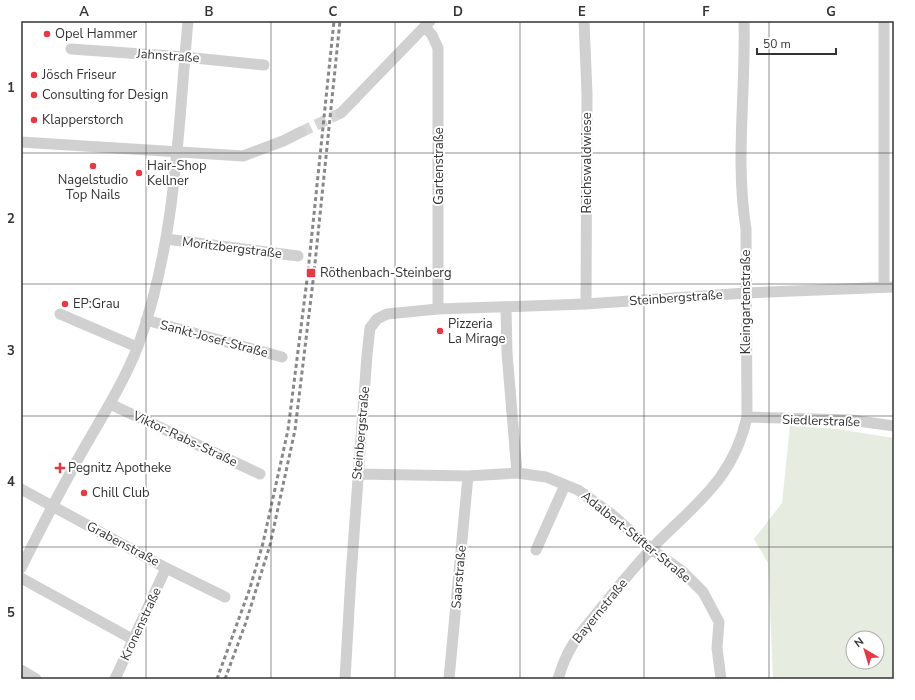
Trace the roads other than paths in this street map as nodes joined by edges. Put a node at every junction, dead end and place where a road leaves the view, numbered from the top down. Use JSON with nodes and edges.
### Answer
{"nodes":[{"id":1,"x":188,"y":21,"type":"edge"},
{"id":2,"x":584,"y":21,"type":"edge"},
{"id":3,"x":744,"y":21,"type":"edge"},
{"id":4,"x":884,"y":21,"type":"edge"},
{"id":5,"x":427,"y":24,"type":"edge"},
{"id":6,"x":71,"y":49,"type":"dead end"},
{"id":7,"x":185,"y":57,"type":"junction"},
{"id":8,"x":264,"y":65,"type":"dead end"},
{"id":9,"x":341,"y":113,"type":"tunnel mouth"},
{"id":10,"x":301,"y":132,"type":"tunnel mouth"},
{"id":11,"x":21,"y":142,"type":"edge"},
{"id":12,"x":176,"y":151,"type":"junction"},
{"id":13,"x":166,"y":239,"type":"junction"},
{"id":14,"x":298,"y":256,"type":"dead end"},
{"id":15,"x":889,"y":287,"type":"edge"},
{"id":16,"x":746,"y":293,"type":"junction"},
{"id":17,"x":586,"y":304,"type":"junction"},
{"id":18,"x":506,"y":308,"type":"junction"},
{"id":19,"x":438,"y":310,"type":"junction"},
{"id":20,"x":60,"y":314,"type":"dead end"},
{"id":21,"x":146,"y":320,"type":"junction"},
{"id":22,"x":137,"y":347,"type":"junction"},
{"id":23,"x":282,"y":357,"type":"dead end"},
{"id":24,"x":110,"y":404,"type":"junction"},
{"id":25,"x":747,"y":418,"type":"junction"},
{"id":26,"x":894,"y":426,"type":"edge"},
{"id":27,"x":517,"y":473,"type":"junction"},
{"id":28,"x":260,"y":474,"type":"dead end"},
{"id":29,"x":358,"y":474,"type":"junction"},
{"id":30,"x":468,"y":476,"type":"junction"},
{"id":31,"x":565,"y":485,"type":"junction"},
{"id":32,"x":21,"y":489,"type":"edge"},
{"id":33,"x":52,"y":506,"type":"junction"},
{"id":34,"x":651,"y":549,"type":"junction"},
{"id":35,"x":536,"y":550,"type":"dead end"},
{"id":36,"x":21,"y":568,"type":"edge"},
{"id":37,"x":166,"y":568,"type":"junction"},
{"id":38,"x":21,"y":578,"type":"edge"},
{"id":39,"x":225,"y":596,"type":"dead end"},
{"id":40,"x":134,"y":640,"type":"junction"},
{"id":41,"x":21,"y":670,"type":"edge"},
{"id":42,"x":36,"y":679,"type":"edge"},
{"id":43,"x":115,"y":679,"type":"edge"},
{"id":44,"x":345,"y":679,"type":"edge"},
{"id":45,"x":449,"y":679,"type":"edge"},
{"id":46,"x":558,"y":679,"type":"edge"},
{"id":47,"x":721,"y":679,"type":"edge"}],
"edges":[{"from":1,"to":7,"type":"street"},
{"from":2,"to":17,"type":"street","name":"Reichswaldwiese"},
{"from":3,"to":16,"type":"street","name":"Kleingartenstraße"},
{"from":4,"to":15,"type":"street"},
{"from":5,"to":9,"type":"street"},
{"from":5,"to":19,"type":"street","name":"Gartenstraße"},
{"from":6,"to":7,"type":"street","name":"Jahnstraße"},
{"from":7,"to":8,"type":"street","name":"Jahnstraße"},
{"from":7,"to":12,"type":"street"},
{"from":10,"to":12,"type":"street"},
{"from":11,"to":12,"type":"street"},
{"from":12,"to":13,"type":"street"},
{"from":13,"to":14,"type":"street","name":"Moritzbergstraße"},
{"from":13,"to":21,"type":"street"},
{"from":15,"to":16,"type":"street","name":"Steinbergstraße"},
{"from":16,"to":17,"type":"street","name":"Steinbergstraße"},
{"from":16,"to":25,"type":"street","name":"Kleingartenstraße"},
{"from":17,"to":18,"type":"street","name":"Steinbergstraße"},
{"from":18,"to":19,"type":"street","name":"Steinbergstraße"},
{"from":18,"to":27,"type":"street"},
{"from":19,"to":29,"type":"street","name":"Steinbergstraße"},
{"from":20,"to":22,"type":"street"},
{"from":21,"to":22,"type":"street"},
{"from":21,"to":23,"type":"street","name":"Sankt-Josef-Straße"},
{"from":22,"to":24,"type":"street"},
{"from":24,"to":28,"type":"street","name":"Viktor-Rabs-Straße"},
{"from":24,"to":33,"type":"street"},
{"from":25,"to":26,"type":"street","name":"Siedlerstraße"},
{"from":25,"to":34,"type":"street","name":"Kleingartenstraße"},
{"from":27,"to":30,"type":"street","name":"Adalbert-Stifter-Straße"},
{"from":27,"to":31,"type":"street","name":"Adalbert-Stifter-Straße"},
{"from":29,"to":30,"type":"street","name":"Adalbert-Stifter-Straße"},
{"from":29,"to":44,"type":"street","name":"Steinbergstraße"},
{"from":30,"to":45,"type":"street","name":"Saarstraße"},
{"from":31,"to":34,"type":"street","name":"Adalbert-Stifter-Straße"},
{"from":31,"to":35,"type":"street"},
{"from":32,"to":33,"type":"street","name":"Grabenstraße"},
{"from":33,"to":36,"type":"street"},
{"from":33,"to":37,"type":"street","name":"Grabenstraße"},
{"from":34,"to":46,"type":"street","name":"Bayernstraße"},
{"from":34,"to":47,"type":"street","name":"Adalbert-Stifter-Straße"},
{"from":37,"to":39,"type":"street","name":"Grabenstraße"},
{"from":37,"to":40,"type":"street","name":"Kronenstraße"},
{"from":38,"to":40,"type":"street"},
{"from":40,"to":43,"type":"street","name":"Kronenstraße"},
{"from":41,"to":42,"type":"street"}]}
